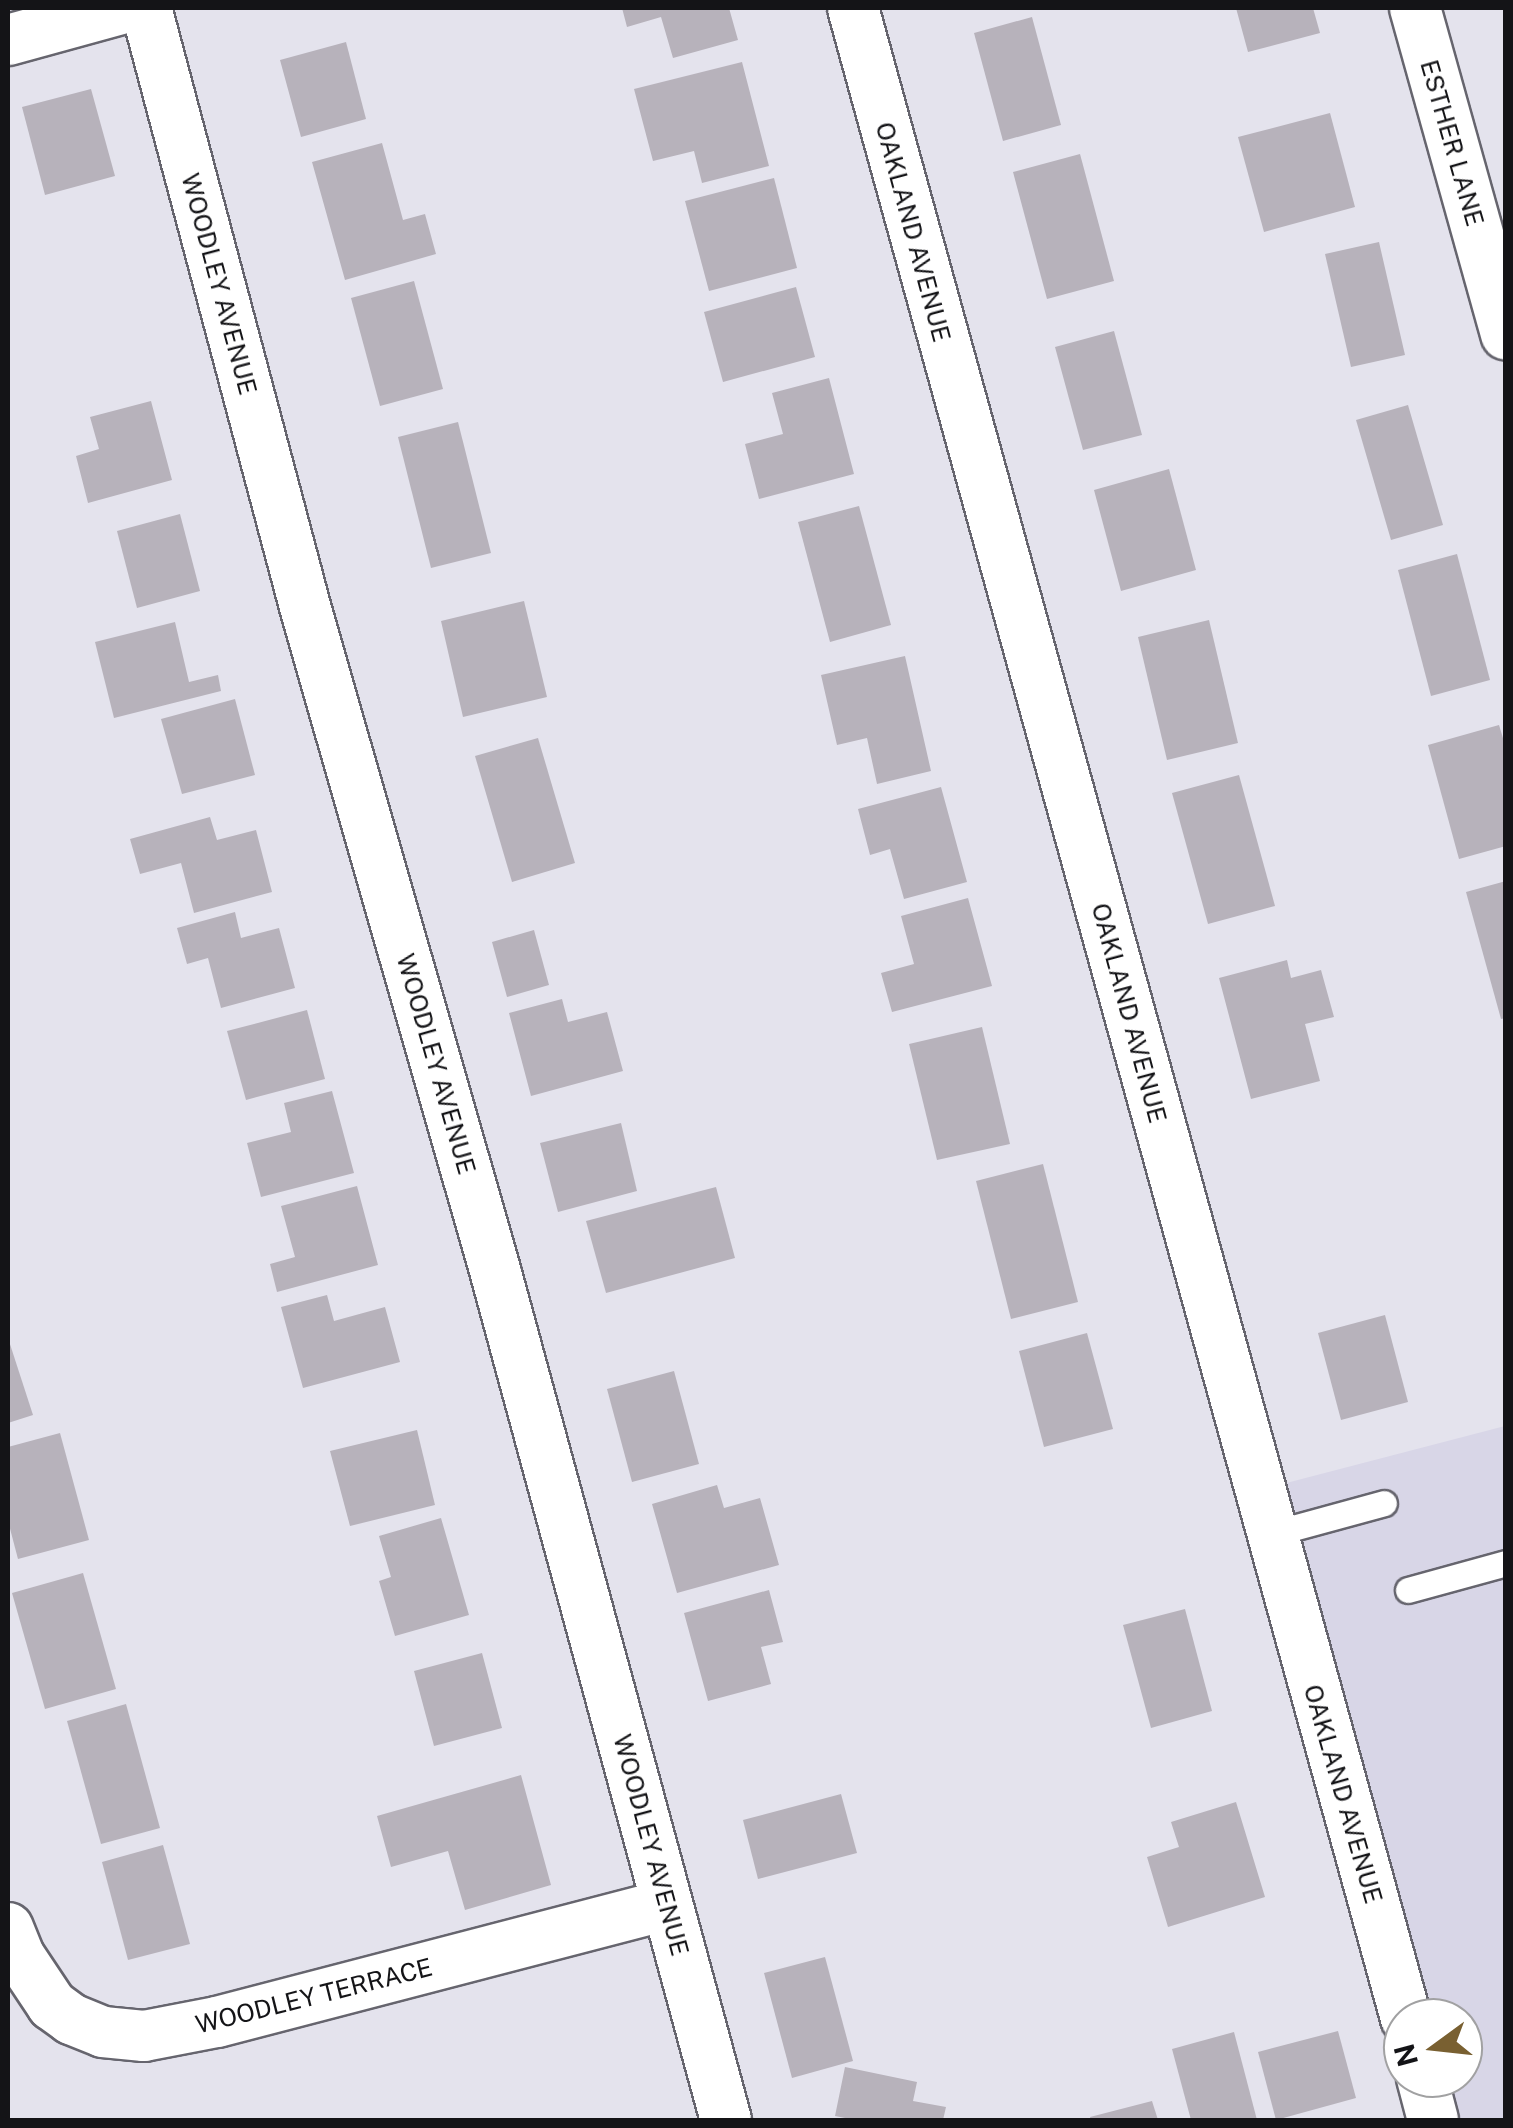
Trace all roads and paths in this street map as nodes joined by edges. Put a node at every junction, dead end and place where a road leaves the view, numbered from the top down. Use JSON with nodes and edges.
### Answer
{"nodes":[{"id":1,"x":125,"y":8,"type":"edge"},
{"id":2,"x":146,"y":8,"type":"edge"},
{"id":3,"x":852,"y":8,"type":"edge"},
{"id":4,"x":1414,"y":8,"type":"edge"},
{"id":5,"x":8,"y":40,"type":"edge"},
{"id":6,"x":1506,"y":335,"type":"edge"},
{"id":7,"x":1384,"y":1502,"type":"dead end"},
{"id":8,"x":1271,"y":1534,"type":"junction"},
{"id":9,"x":1506,"y":1563,"type":"edge"},
{"id":10,"x":1408,"y":1590,"type":"dead end"},
{"id":11,"x":667,"y":1905,"type":"junction"},
{"id":12,"x":8,"y":1928,"type":"edge"},
{"id":13,"x":1400,"y":1998,"type":"edge"},
{"id":14,"x":726,"y":2120,"type":"edge"}],
"edges":[{"from":1,"to":5,"type":"street"},
{"from":2,"to":11,"type":"street","name":"WOODLEY AVENUE"},
{"from":3,"to":8,"type":"street","name":"OAKLAND AVENUE"},
{"from":4,"to":6,"type":"street","name":"ESTHER LANE"},
{"from":7,"to":8,"type":"lane"},
{"from":8,"to":13,"type":"street","name":"OAKLAND AVENUE"},
{"from":9,"to":10,"type":"lane"},
{"from":11,"to":12,"type":"street","name":"WOODLEY TERRACE"},
{"from":11,"to":14,"type":"street","name":"WOODLEY AVENUE"}]}
